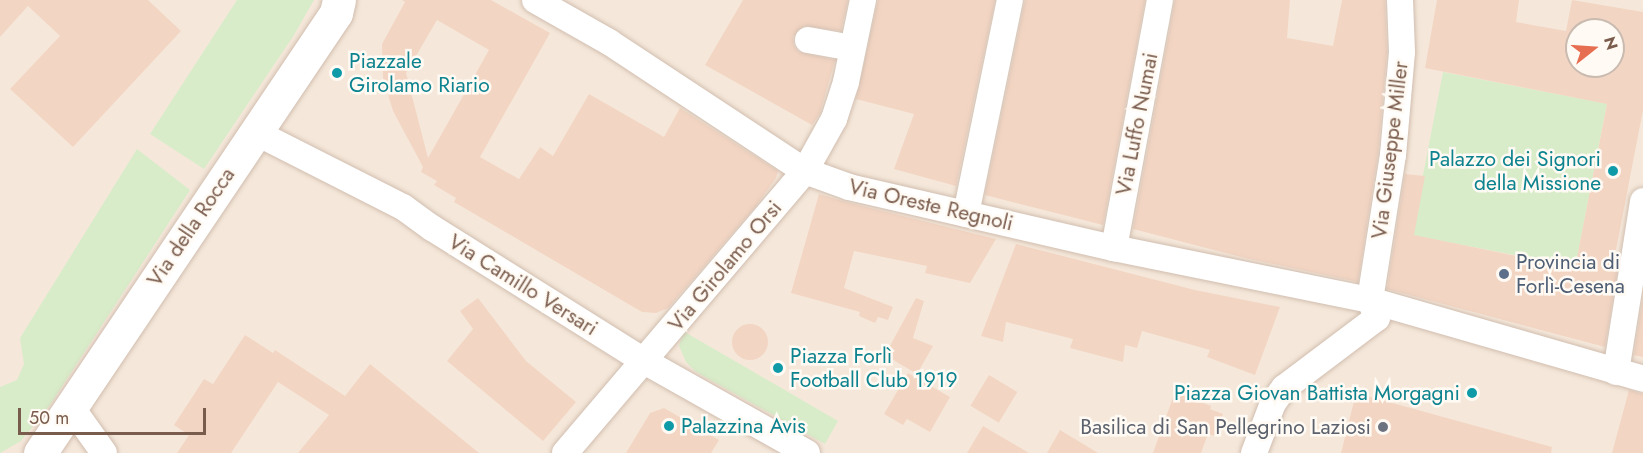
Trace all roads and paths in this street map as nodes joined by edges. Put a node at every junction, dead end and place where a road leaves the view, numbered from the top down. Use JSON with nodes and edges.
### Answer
{"nodes":[{"id":1,"x":339,"y":0,"type":"edge"},
{"id":2,"x":535,"y":0,"type":"edge"},
{"id":3,"x":863,"y":0,"type":"edge"},
{"id":4,"x":1010,"y":0,"type":"edge"},
{"id":5,"x":1160,"y":0,"type":"edge"},
{"id":6,"x":1400,"y":0,"type":"edge"},
{"id":7,"x":808,"y":40,"type":"dead end"},
{"id":8,"x":852,"y":48,"type":"junction"},
{"id":9,"x":255,"y":132,"type":"junction"},
{"id":10,"x":805,"y":171,"type":"junction"},
{"id":11,"x":1643,"y":201,"type":"edge"},
{"id":12,"x":966,"y":214,"type":"junction"},
{"id":13,"x":1114,"y":248,"type":"junction"},
{"id":14,"x":1371,"y":300,"type":"junction"},
{"id":15,"x":644,"y":361,"type":"junction"},
{"id":16,"x":1616,"y":372,"type":"junction"},
{"id":17,"x":1643,"y":380,"type":"edge"},
{"id":18,"x":72,"y":408,"type":"junction"},
{"id":19,"x":40,"y":453,"type":"edge"},
{"id":20,"x":104,"y":453,"type":"edge"},
{"id":21,"x":565,"y":453,"type":"edge"},
{"id":22,"x":807,"y":453,"type":"edge"},
{"id":23,"x":1254,"y":453,"type":"edge"}],
"edges":[{"from":1,"to":9,"type":"main road","name":"Via della Rocca"},
{"from":2,"to":10,"type":"street","name":"Via Oreste Regnoli"},
{"from":3,"to":8,"type":"street","name":"Via Girolamo Orsi"},
{"from":4,"to":12,"type":"street"},
{"from":5,"to":13,"type":"street","name":"Via Luffo Numai"},
{"from":6,"to":14,"type":"street","name":"Via Giuseppe Miller"},
{"from":7,"to":8,"type":"street"},
{"from":8,"to":10,"type":"street","name":"Via Girolamo Orsi"},
{"from":9,"to":15,"type":"street","name":"Via Camillo Versari"},
{"from":9,"to":18,"type":"main road","name":"Via della Rocca"},
{"from":10,"to":12,"type":"street","name":"Via Oreste Regnoli"},
{"from":10,"to":15,"type":"street","name":"Via Girolamo Orsi"},
{"from":11,"to":16,"type":"street"},
{"from":12,"to":13,"type":"street","name":"Via Oreste Regnoli"},
{"from":13,"to":14,"type":"street","name":"Via Oreste Regnoli"},
{"from":14,"to":16,"type":"street"},
{"from":14,"to":23,"type":"street","name":"Via Giuseppe Miller"},
{"from":15,"to":21,"type":"street","name":"Via Girolamo Orsi"},
{"from":15,"to":22,"type":"street","name":"Via Camillo Versari"},
{"from":16,"to":17,"type":"street"},
{"from":18,"to":19,"type":"main road","name":"Via della Rocca"},
{"from":18,"to":20,"type":"street"}]}
